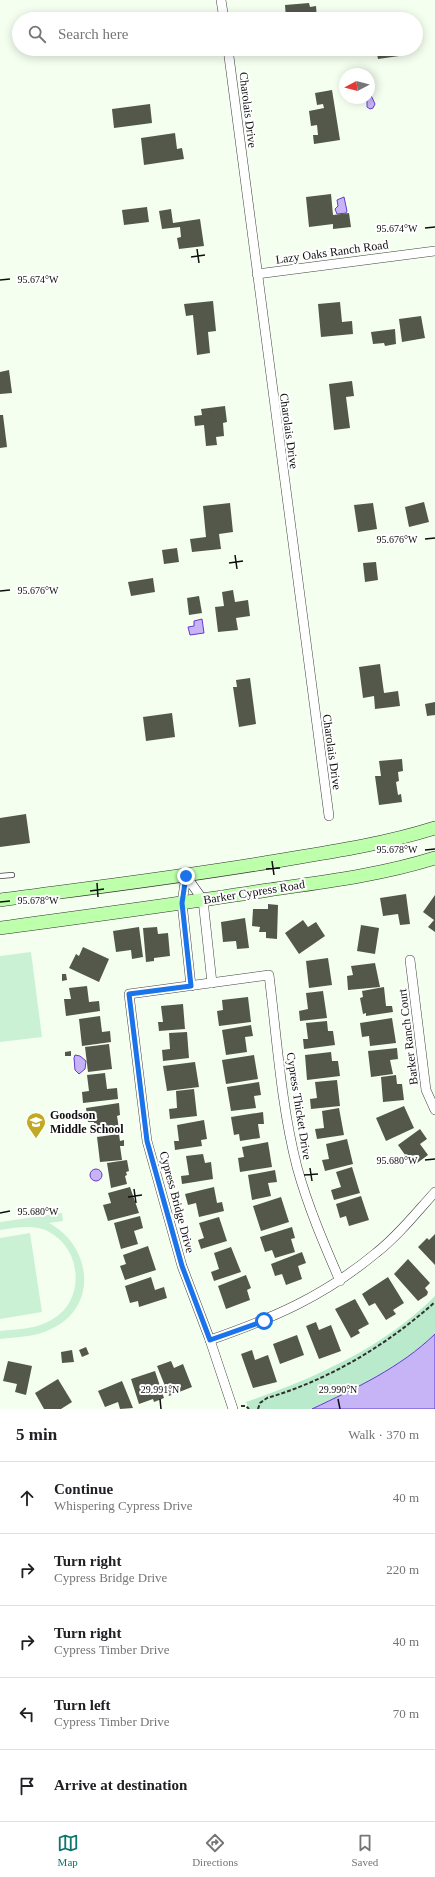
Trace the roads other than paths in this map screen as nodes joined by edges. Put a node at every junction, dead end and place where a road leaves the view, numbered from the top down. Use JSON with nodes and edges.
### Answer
{"nodes":[{"id":1,"x":221,"y":0,"type":"edge"},
{"id":2,"x":223,"y":12,"type":"edge"},
{"id":3,"x":229,"y":56,"type":"edge"},
{"id":4,"x":435,"y":251,"type":"edge"},
{"id":5,"x":256,"y":274,"type":"junction"},
{"id":6,"x":328,"y":816,"type":"dead end"},
{"id":7,"x":435,"y":828,"type":"edge"},
{"id":8,"x":435,"y":858,"type":"edge"},
{"id":9,"x":12,"y":875,"type":"dead end"},
{"id":10,"x":0,"y":876,"type":"edge"},
{"id":11,"x":186,"y":876,"type":"junction"},
{"id":12,"x":0,"y":900,"type":"edge"},
{"id":13,"x":203,"y":900,"type":"junction"},
{"id":14,"x":182,"y":903,"type":"junction"},
{"id":15,"x":0,"y":928,"type":"edge"},
{"id":16,"x":410,"y":960,"type":"dead end"},
{"id":17,"x":212,"y":983,"type":"junction"},
{"id":18,"x":191,"y":986,"type":"junction"},
{"id":19,"x":435,"y":1110,"type":"edge"},
{"id":20,"x":435,"y":1192,"type":"edge"},
{"id":21,"x":340,"y":1281,"type":"junction"},
{"id":22,"x":210,"y":1340,"type":"junction"},
{"id":23,"x":230,"y":1408,"type":"edge"}],
"edges":[{"from":1,"to":2,"type":"street"},
{"from":3,"to":5,"type":"street","name":"Charolais Drive"},
{"from":4,"to":5,"type":"street","name":"Lazy Oaks Ranch Road"},
{"from":5,"to":6,"type":"street","name":"Charolais Drive"},
{"from":7,"to":11,"type":"main road"},
{"from":8,"to":13,"type":"main road","name":"Barker Cypress Road"},
{"from":9,"to":10,"type":"lane"},
{"from":11,"to":12,"type":"main road"},
{"from":11,"to":13,"type":"street"},
{"from":11,"to":14,"type":"street"},
{"from":13,"to":14,"type":"main road","name":"Barker Cypress Road"},
{"from":13,"to":17,"type":"street"},
{"from":14,"to":15,"type":"main road","name":"Barker Cypress Road"},
{"from":14,"to":18,"type":"street"},
{"from":16,"to":19,"type":"street","name":"Barker Ranch Court"},
{"from":17,"to":18,"type":"street"},
{"from":17,"to":21,"type":"street","name":"Cypress Thicket Drive"},
{"from":18,"to":22,"type":"street","name":"Cypress Bridge Drive"},
{"from":20,"to":21,"type":"street"},
{"from":21,"to":22,"type":"street"},
{"from":22,"to":23,"type":"street","name":"Cypress Bridge Drive"}]}
